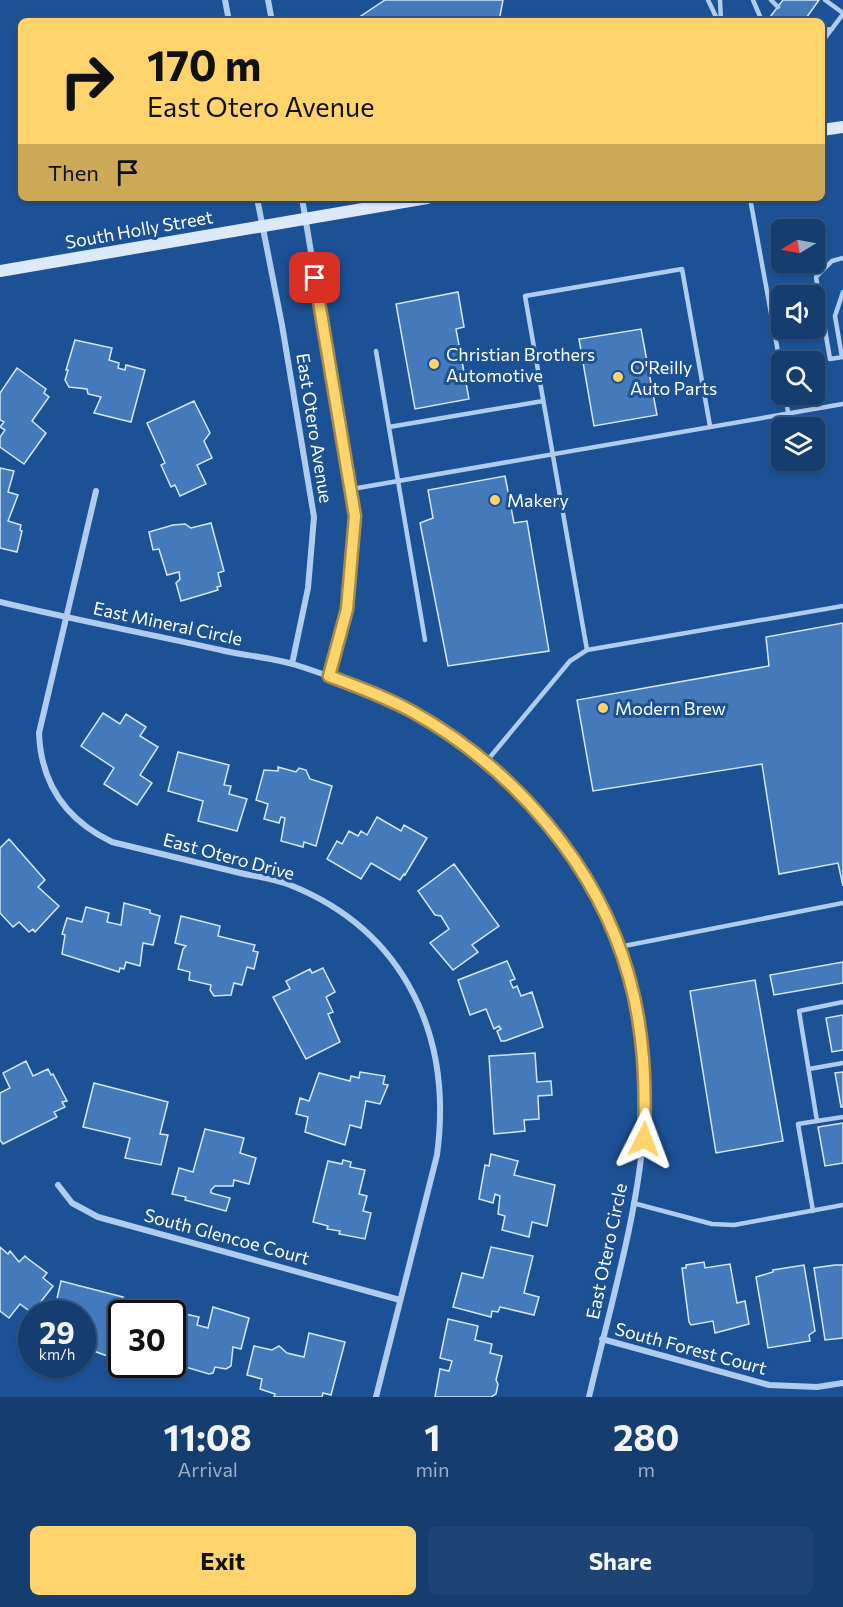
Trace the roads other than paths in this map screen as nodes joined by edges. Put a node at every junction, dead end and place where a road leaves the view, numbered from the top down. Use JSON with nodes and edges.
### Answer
{"nodes":[{"id":1,"x":225,"y":0,"type":"edge"},
{"id":2,"x":268,"y":0,"type":"edge"},
{"id":3,"x":708,"y":0,"type":"edge"},
{"id":4,"x":720,"y":0,"type":"edge"},
{"id":5,"x":753,"y":0,"type":"edge"},
{"id":6,"x":771,"y":0,"type":"edge"},
{"id":7,"x":825,"y":0,"type":"edge"},
{"id":8,"x":778,"y":7,"type":"dead end"},
{"id":9,"x":843,"y":14,"type":"edge"},
{"id":10,"x":228,"y":18,"type":"edge"},
{"id":11,"x":271,"y":18,"type":"edge"},
{"id":12,"x":717,"y":18,"type":"edge"},
{"id":13,"x":719,"y":18,"type":"edge"},
{"id":14,"x":761,"y":18,"type":"edge"},
{"id":15,"x":832,"y":29,"type":"junction"},
{"id":16,"x":825,"y":30,"type":"edge"},
{"id":17,"x":825,"y":38,"type":"edge"},
{"id":18,"x":843,"y":127,"type":"edge"},
{"id":19,"x":825,"y":130,"type":"edge"},
{"id":20,"x":258,"y":201,"type":"edge"},
{"id":21,"x":302,"y":201,"type":"edge"},
{"id":22,"x":410,"y":201,"type":"edge"},
{"id":23,"x":751,"y":201,"type":"edge"},
{"id":24,"x":305,"y":219,"type":"junction"},
{"id":25,"x":262,"y":226,"type":"junction"},
{"id":26,"x":843,"y":258,"type":"edge"},
{"id":27,"x":0,"y":271,"type":"edge"},
{"id":28,"x":843,"y":292,"type":"edge"},
{"id":29,"x":376,"y":351,"type":"dead end"},
{"id":30,"x":778,"y":351,"type":"edge"},
{"id":31,"x":842,"y":357,"type":"edge"},
{"id":32,"x":543,"y":401,"type":"junction"},
{"id":33,"x":843,"y":404,"type":"edge"},
{"id":34,"x":787,"y":405,"type":"edge"},
{"id":35,"x":788,"y":412,"type":"junction"},
{"id":36,"x":710,"y":426,"type":"junction"},
{"id":37,"x":389,"y":428,"type":"junction"},
{"id":38,"x":552,"y":454,"type":"junction"},
{"id":39,"x":398,"y":481,"type":"junction"},
{"id":40,"x":352,"y":489,"type":"junction"},
{"id":41,"x":96,"y":491,"type":"dead end"},
{"id":42,"x":0,"y":602,"type":"edge"},
{"id":43,"x":843,"y":606,"type":"edge"},
{"id":44,"x":66,"y":615,"type":"junction"},
{"id":45,"x":426,"y":640,"type":"dead end"},
{"id":46,"x":587,"y":650,"type":"junction"},
{"id":47,"x":292,"y":664,"type":"junction"},
{"id":48,"x":329,"y":676,"type":"junction"},
{"id":49,"x":486,"y":762,"type":"junction"},
{"id":50,"x":843,"y":903,"type":"edge"},
{"id":51,"x":619,"y":947,"type":"junction"},
{"id":52,"x":843,"y":1002,"type":"edge"},
{"id":53,"x":843,"y":1063,"type":"edge"},
{"id":54,"x":809,"y":1069,"type":"junction"},
{"id":55,"x":843,"y":1117,"type":"edge"},
{"id":56,"x":818,"y":1121,"type":"junction"},
{"id":57,"x":58,"y":1185,"type":"dead end"},
{"id":58,"x":633,"y":1203,"type":"junction"},
{"id":59,"x":843,"y":1205,"type":"edge"},
{"id":60,"x":813,"y":1211,"type":"junction"},
{"id":61,"x":400,"y":1300,"type":"junction"},
{"id":62,"x":602,"y":1339,"type":"junction"},
{"id":63,"x":843,"y":1383,"type":"edge"},
{"id":64,"x":376,"y":1397,"type":"edge"},
{"id":65,"x":589,"y":1397,"type":"edge"}],
"edges":[{"from":1,"to":10,"type":"street"},
{"from":2,"to":11,"type":"street"},
{"from":3,"to":12,"type":"lane"},
{"from":4,"to":13,"type":"lane"},
{"from":5,"to":14,"type":"lane"},
{"from":6,"to":8,"type":"lane"},
{"from":7,"to":9,"type":"lane"},
{"from":9,"to":15,"type":"lane"},
{"from":15,"to":16,"type":"lane"},
{"from":15,"to":17,"type":"lane"},
{"from":18,"to":19,"type":"main road"},
{"from":20,"to":25,"type":"street","name":"East Otero Avenue"},
{"from":21,"to":24,"type":"street","name":"East Otero Avenue"},
{"from":22,"to":24,"type":"main road","name":"South Holly Street"},
{"from":23,"to":30,"type":"lane"},
{"from":24,"to":25,"type":"main road","name":"South Holly Street"},
{"from":24,"to":40,"type":"street","name":"East Otero Avenue"},
{"from":25,"to":27,"type":"main road","name":"South Holly Street"},
{"from":25,"to":47,"type":"street","name":"East Otero Avenue"},
{"from":26,"to":31,"type":"lane"},
{"from":28,"to":31,"type":"lane"},
{"from":29,"to":37,"type":"lane"},
{"from":32,"to":36,"type":"lane"},
{"from":32,"to":37,"type":"lane"},
{"from":32,"to":38,"type":"lane"},
{"from":33,"to":35,"type":"lane"},
{"from":34,"to":35,"type":"lane"},
{"from":35,"to":36,"type":"lane"},
{"from":36,"to":38,"type":"lane"},
{"from":37,"to":39,"type":"lane"},
{"from":38,"to":39,"type":"lane"},
{"from":38,"to":46,"type":"lane"},
{"from":39,"to":40,"type":"lane"},
{"from":39,"to":45,"type":"lane"},
{"from":40,"to":48,"type":"street","name":"East Otero Avenue"},
{"from":41,"to":44,"type":"street","name":"East Otero Drive"},
{"from":42,"to":44,"type":"street","name":"East Mineral Circle"},
{"from":43,"to":46,"type":"lane"},
{"from":44,"to":47,"type":"street","name":"East Mineral Circle"},
{"from":44,"to":61,"type":"street","name":"East Otero Drive"},
{"from":46,"to":49,"type":"lane"},
{"from":47,"to":48,"type":"street","name":"East Mineral Circle"},
{"from":48,"to":49,"type":"street","name":"East Otero Circle"},
{"from":49,"to":51,"type":"street","name":"East Otero Circle"},
{"from":50,"to":51,"type":"lane"},
{"from":51,"to":58,"type":"street","name":"East Otero Circle"},
{"from":52,"to":54,"type":"lane"},
{"from":53,"to":54,"type":"lane"},
{"from":54,"to":56,"type":"lane"},
{"from":55,"to":56,"type":"lane"},
{"from":56,"to":60,"type":"lane"},
{"from":57,"to":61,"type":"street","name":"South Glencoe Court"},
{"from":58,"to":60,"type":"lane"},
{"from":58,"to":62,"type":"street","name":"East Otero Circle"},
{"from":59,"to":60,"type":"lane"},
{"from":61,"to":64,"type":"street","name":"East Otero Drive"},
{"from":62,"to":63,"type":"street","name":"South Forest Court"},
{"from":62,"to":65,"type":"street","name":"East Otero Circle"}]}
